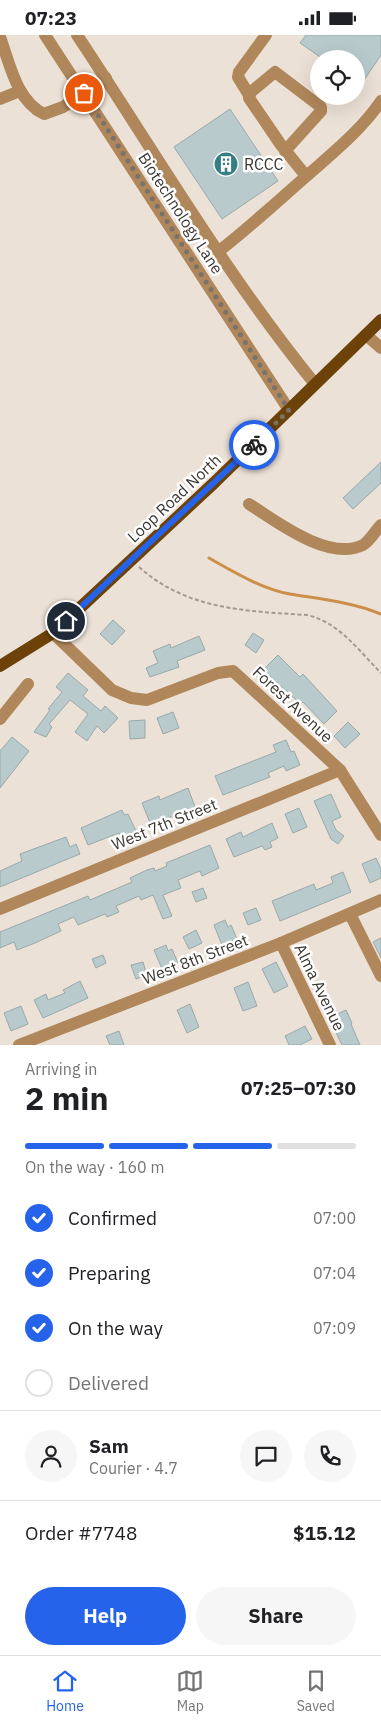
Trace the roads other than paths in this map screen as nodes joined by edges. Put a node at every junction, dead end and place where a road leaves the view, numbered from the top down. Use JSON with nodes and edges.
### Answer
{"nodes":[{"id":1,"x":45,"y":35,"type":"edge"},
{"id":2,"x":77,"y":35,"type":"edge"},
{"id":3,"x":266,"y":35,"type":"edge"},
{"id":4,"x":0,"y":37,"type":"edge"},
{"id":5,"x":106,"y":78,"type":"junction"},
{"id":6,"x":20,"y":91,"type":"junction"},
{"id":7,"x":84,"y":93,"type":"junction"},
{"id":8,"x":249,"y":95,"type":"junction"},
{"id":9,"x":0,"y":99,"type":"edge"},
{"id":10,"x":379,"y":104,"type":"edge"},
{"id":11,"x":285,"y":151,"type":"junction"},
{"id":12,"x":306,"y":176,"type":"junction"},
{"id":13,"x":219,"y":251,"type":"junction"},
{"id":14,"x":381,"y":320,"type":"edge"},
{"id":15,"x":366,"y":335,"type":"junction"},
{"id":16,"x":381,"y":348,"type":"edge"},
{"id":17,"x":315,"y":384,"type":"junction"},
{"id":18,"x":289,"y":410,"type":"junction"},
{"id":19,"x":249,"y":504,"type":"dead end"},
{"id":20,"x":381,"y":525,"type":"edge"},
{"id":21,"x":53,"y":633,"type":"junction"},
{"id":22,"x":0,"y":666,"type":"edge"},
{"id":23,"x":28,"y":684,"type":"dead end"},
{"id":24,"x":0,"y":719,"type":"edge"},
{"id":25,"x":340,"y":770,"type":"junction"},
{"id":26,"x":381,"y":835,"type":"edge"},
{"id":27,"x":381,"y":900,"type":"edge"},
{"id":28,"x":0,"y":909,"type":"edge"},
{"id":29,"x":350,"y":914,"type":"junction"},
{"id":30,"x":281,"y":943,"type":"junction"},
{"id":31,"x":381,"y":976,"type":"edge"},
{"id":32,"x":19,"y":1045,"type":"edge"},
{"id":33,"x":330,"y":1045,"type":"edge"}],
"edges":[{"from":1,"to":7,"type":"street","name":"Biotechnology Lane"},
{"from":2,"to":5,"type":"street","name":"Biotechnology Lane"},
{"from":3,"to":8,"type":"street"},
{"from":4,"to":6,"type":"street"},
{"from":5,"to":7,"type":"street"},
{"from":5,"to":13,"type":"street","name":"Biotechnology Lane"},
{"from":6,"to":7,"type":"street"},
{"from":6,"to":9,"type":"street"},
{"from":7,"to":18,"type":"street","name":"Biotechnology Lane"},
{"from":8,"to":11,"type":"street"},
{"from":8,"to":11,"type":"street"},
{"from":10,"to":12,"type":"street"},
{"from":11,"to":12,"type":"street"},
{"from":12,"to":13,"type":"street"},
{"from":13,"to":17,"type":"street","name":"Biotechnology Lane"},
{"from":14,"to":15,"type":"main road","name":"Loop Road North"},
{"from":15,"to":16,"type":"street"},
{"from":15,"to":17,"type":"main road","name":"Loop Road North"},
{"from":17,"to":18,"type":"main road","name":"Loop Road North"},
{"from":18,"to":21,"type":"main road","name":"Loop Road North"},
{"from":19,"to":20,"type":"street"},
{"from":21,"to":22,"type":"main road","name":"Loop Road North"},
{"from":21,"to":25,"type":"street","name":"Forest Avenue"},
{"from":23,"to":24,"type":"street"},
{"from":25,"to":26,"type":"street","name":"Forest Avenue"},
{"from":25,"to":28,"type":"street","name":"West 7th Street"},
{"from":27,"to":29,"type":"street","name":"West 8th Street"},
{"from":29,"to":30,"type":"street","name":"West 8th Street"},
{"from":29,"to":31,"type":"street"},
{"from":30,"to":32,"type":"street","name":"West 8th Street"},
{"from":30,"to":33,"type":"street","name":"Alma Avenue"}]}
